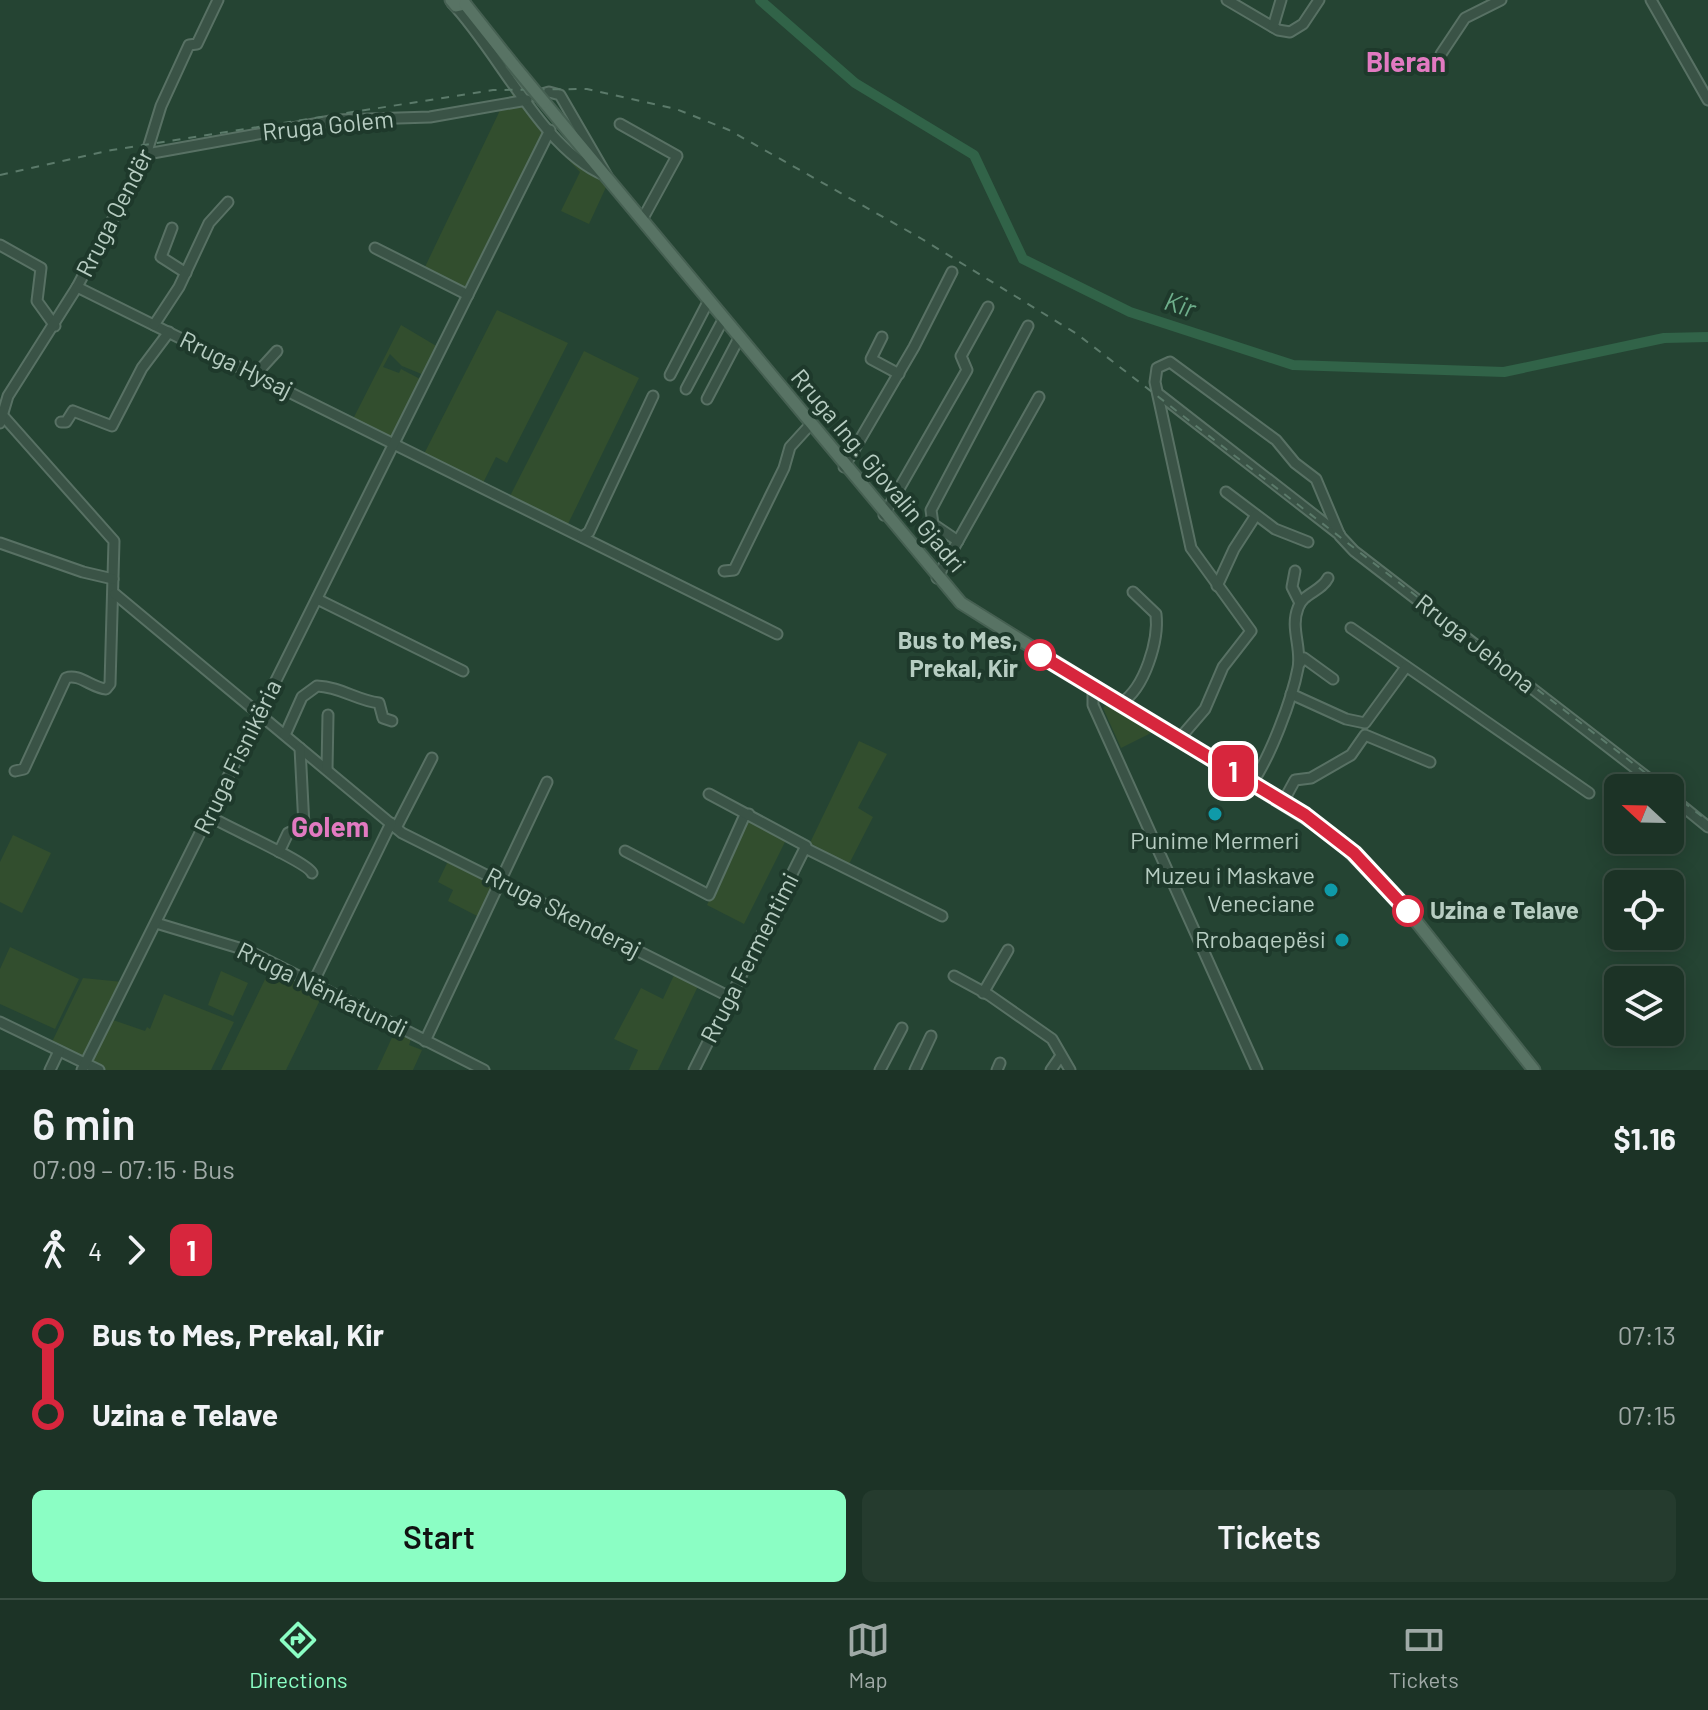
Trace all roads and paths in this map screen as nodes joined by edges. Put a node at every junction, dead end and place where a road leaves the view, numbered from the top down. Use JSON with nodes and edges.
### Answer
{"nodes":[{"id":1,"x":218,"y":0,"type":"edge"},
{"id":2,"x":1227,"y":0,"type":"edge"},
{"id":3,"x":1281,"y":0,"type":"edge"},
{"id":4,"x":1319,"y":0,"type":"edge"},
{"id":5,"x":1501,"y":0,"type":"edge"},
{"id":6,"x":1651,"y":0,"type":"edge"},
{"id":7,"x":452,"y":1,"type":"edge"},
{"id":8,"x":467,"y":2,"type":"edge"},
{"id":9,"x":1273,"y":27,"type":"junction"},
{"id":10,"x":1441,"y":54,"type":"dead end"},
{"id":11,"x":517,"y":88,"type":"junction"},
{"id":12,"x":1708,"y":100,"type":"edge"},
{"id":13,"x":509,"y":101,"type":"junction"},
{"id":14,"x":528,"y":101,"type":"junction"},
{"id":15,"x":620,"y":124,"type":"dead end"},
{"id":16,"x":550,"y":130,"type":"junction"},
{"id":17,"x":147,"y":154,"type":"junction"},
{"id":18,"x":607,"y":176,"type":"junction"},
{"id":19,"x":228,"y":202,"type":"dead end"},
{"id":20,"x":642,"y":220,"type":"junction"},
{"id":21,"x":172,"y":228,"type":"dead end"},
{"id":22,"x":0,"y":245,"type":"edge"},
{"id":23,"x":375,"y":248,"type":"dead end"},
{"id":24,"x":952,"y":272,"type":"dead end"},
{"id":25,"x":186,"y":273,"type":"junction"},
{"id":26,"x":77,"y":287,"type":"junction"},
{"id":27,"x":468,"y":295,"type":"junction"},
{"id":28,"x":709,"y":300,"type":"junction"},
{"id":29,"x":988,"y":307,"type":"dead end"},
{"id":30,"x":724,"y":318,"type":"junction"},
{"id":31,"x":154,"y":325,"type":"junction"},
{"id":32,"x":55,"y":326,"type":"junction"},
{"id":33,"x":1028,"y":326,"type":"dead end"},
{"id":34,"x":169,"y":332,"type":"junction"},
{"id":35,"x":882,"y":337,"type":"dead end"},
{"id":36,"x":739,"y":338,"type":"junction"},
{"id":37,"x":277,"y":351,"type":"dead end"},
{"id":38,"x":899,"y":374,"type":"junction"},
{"id":39,"x":255,"y":375,"type":"junction"},
{"id":40,"x":670,"y":375,"type":"dead end"},
{"id":41,"x":686,"y":389,"type":"dead end"},
{"id":42,"x":4,"y":394,"type":"edge"},
{"id":43,"x":1159,"y":394,"type":"junction"},
{"id":44,"x":653,"y":396,"type":"dead end"},
{"id":45,"x":1039,"y":397,"type":"dead end"},
{"id":46,"x":707,"y":399,"type":"dead end"},
{"id":47,"x":2,"y":420,"type":"edge"},
{"id":48,"x":61,"y":422,"type":"dead end"},
{"id":49,"x":810,"y":425,"type":"junction"},
{"id":50,"x":394,"y":444,"type":"junction"},
{"id":51,"x":844,"y":467,"type":"junction"},
{"id":52,"x":1226,"y":492,"type":"dead end"},
{"id":53,"x":884,"y":515,"type":"junction"},
{"id":54,"x":1256,"y":515,"type":"junction"},
{"id":55,"x":1340,"y":535,"type":"junction"},
{"id":56,"x":582,"y":537,"type":"junction"},
{"id":57,"x":958,"y":541,"type":"junction"},
{"id":58,"x":1308,"y":542,"type":"dead end"},
{"id":59,"x":0,"y":543,"type":"edge"},
{"id":60,"x":724,"y":571,"type":"dead end"},
{"id":61,"x":1295,"y":571,"type":"dead end"},
{"id":62,"x":937,"y":578,"type":"junction"},
{"id":63,"x":1328,"y":578,"type":"dead end"},
{"id":64,"x":113,"y":579,"type":"junction"},
{"id":65,"x":1217,"y":586,"type":"junction"},
{"id":66,"x":1133,"y":592,"type":"dead end"},
{"id":67,"x":115,"y":594,"type":"junction"},
{"id":68,"x":317,"y":599,"type":"junction"},
{"id":69,"x":1300,"y":603,"type":"junction"},
{"id":70,"x":1351,"y":628,"type":"dead end"},
{"id":71,"x":777,"y":634,"type":"dead end"},
{"id":72,"x":1299,"y":665,"type":"junction"},
{"id":73,"x":1406,"y":667,"type":"junction"},
{"id":74,"x":463,"y":671,"type":"dead end"},
{"id":75,"x":1333,"y":679,"type":"dead end"},
{"id":76,"x":1093,"y":686,"type":"junction"},
{"id":77,"x":1291,"y":694,"type":"junction"},
{"id":78,"x":1121,"y":703,"type":"junction"},
{"id":79,"x":260,"y":714,"type":"junction"},
{"id":80,"x":328,"y":715,"type":"dead end"},
{"id":81,"x":392,"y":721,"type":"dead end"},
{"id":82,"x":285,"y":735,"type":"junction"},
{"id":83,"x":1180,"y":738,"type":"junction"},
{"id":84,"x":300,"y":748,"type":"junction"},
{"id":85,"x":432,"y":758,"type":"dead end"},
{"id":86,"x":1430,"y":762,"type":"dead end"},
{"id":87,"x":327,"y":770,"type":"junction"},
{"id":88,"x":15,"y":771,"type":"dead end"},
{"id":89,"x":1643,"y":774,"type":"edge"},
{"id":90,"x":547,"y":782,"type":"dead end"},
{"id":91,"x":1252,"y":783,"type":"junction"},
{"id":92,"x":1589,"y":793,"type":"dead end"},
{"id":93,"x":709,"y":794,"type":"dead end"},
{"id":94,"x":1283,"y":802,"type":"junction"},
{"id":95,"x":1684,"y":807,"type":"edge"},
{"id":96,"x":749,"y":814,"type":"junction"},
{"id":97,"x":209,"y":816,"type":"junction"},
{"id":98,"x":394,"y":826,"type":"junction"},
{"id":99,"x":1708,"y":827,"type":"edge"},
{"id":100,"x":805,"y":847,"type":"junction"},
{"id":101,"x":625,"y":851,"type":"dead end"},
{"id":102,"x":279,"y":852,"type":"junction"},
{"id":103,"x":312,"y":873,"type":"dead end"},
{"id":104,"x":500,"y":882,"type":"junction"},
{"id":105,"x":942,"y":916,"type":"dead end"},
{"id":106,"x":156,"y":923,"type":"junction"},
{"id":107,"x":1008,"y":950,"type":"dead end"},
{"id":108,"x":954,"y":976,"type":"dead end"},
{"id":109,"x":312,"y":985,"type":"junction"},
{"id":110,"x":983,"y":993,"type":"junction"},
{"id":111,"x":730,"y":997,"type":"junction"},
{"id":112,"x":0,"y":1022,"type":"edge"},
{"id":113,"x":902,"y":1028,"type":"dead end"},
{"id":114,"x":931,"y":1036,"type":"dead end"},
{"id":115,"x":425,"y":1041,"type":"junction"},
{"id":116,"x":59,"y":1051,"type":"junction"},
{"id":117,"x":1060,"y":1057,"type":"junction"},
{"id":118,"x":84,"y":1067,"type":"edge"},
{"id":119,"x":50,"y":1070,"type":"edge"},
{"id":120,"x":99,"y":1070,"type":"edge"},
{"id":121,"x":484,"y":1070,"type":"edge"},
{"id":122,"x":694,"y":1070,"type":"edge"},
{"id":123,"x":880,"y":1070,"type":"edge"},
{"id":124,"x":915,"y":1070,"type":"edge"},
{"id":125,"x":1051,"y":1070,"type":"edge"},
{"id":126,"x":1070,"y":1070,"type":"edge"},
{"id":127,"x":1257,"y":1070,"type":"edge"},
{"id":128,"x":1534,"y":1070,"type":"edge"}],
"edges":[{"from":1,"to":17,"type":"street","name":"Rruga Qendër"},
{"from":2,"to":9,"type":"street"},
{"from":3,"to":9,"type":"street"},
{"from":4,"to":9,"type":"street"},
{"from":5,"to":10,"type":"street"},
{"from":6,"to":12,"type":"street"},
{"from":7,"to":8,"type":"main road"},
{"from":7,"to":11,"type":"street"},
{"from":8,"to":18,"type":"main road","name":"Rruga Ing. Gjovalin Gjadri","bridge":true},
{"from":11,"to":13,"type":"street"},
{"from":11,"to":14,"type":"street"},
{"from":13,"to":14,"type":"street","name":"Rruga Golem"},
{"from":13,"to":17,"type":"street","name":"Rruga Golem"},
{"from":14,"to":16,"type":"street"},
{"from":14,"to":18,"type":"street"},
{"from":15,"to":20,"type":"street"},
{"from":16,"to":18,"type":"street"},
{"from":16,"to":27,"type":"street","name":"Rruga Fisnikëria"},
{"from":17,"to":26,"type":"street","name":"Rruga Qendër"},
{"from":18,"to":20,"type":"main road","name":"Rruga Ing. Gjovalin Gjadri"},
{"from":19,"to":25,"type":"street"},
{"from":20,"to":28,"type":"main road","name":"Rruga Ing. Gjovalin Gjadri"},
{"from":21,"to":25,"type":"street"},
{"from":22,"to":32,"type":"street"},
{"from":23,"to":27,"type":"street"},
{"from":24,"to":38,"type":"street"},
{"from":25,"to":31,"type":"street"},
{"from":26,"to":31,"type":"street","name":"Rruga Hysaj"},
{"from":26,"to":32,"type":"street","name":"Rruga Qendër"},
{"from":27,"to":50,"type":"street","name":"Rruga Fisnikëria"},
{"from":28,"to":30,"type":"main road","name":"Rruga Ing. Gjovalin Gjadri"},
{"from":28,"to":40,"type":"street"},
{"from":29,"to":53,"type":"street"},
{"from":30,"to":36,"type":"main road","name":"Rruga Ing. Gjovalin Gjadri"},
{"from":30,"to":41,"type":"street"},
{"from":31,"to":34,"type":"street","name":"Rruga Hysaj"},
{"from":32,"to":42,"type":"street","name":"Rruga Qendër"},
{"from":33,"to":57,"type":"street"},
{"from":34,"to":39,"type":"street","name":"Rruga Hysaj"},
{"from":34,"to":48,"type":"street"},
{"from":35,"to":38,"type":"street"},
{"from":36,"to":46,"type":"street"},
{"from":36,"to":49,"type":"main road","name":"Rruga Ing. Gjovalin Gjadri"},
{"from":37,"to":39,"type":"street"},
{"from":38,"to":51,"type":"street"},
{"from":39,"to":50,"type":"street","name":"Rruga Hysaj"},
{"from":42,"to":47,"type":"street","name":"Rruga Qendër"},
{"from":43,"to":55,"type":"street"},
{"from":43,"to":55,"type":"street","name":"Rruga Jehona"},
{"from":43,"to":65,"type":"street"},
{"from":44,"to":56,"type":"street"},
{"from":45,"to":57,"type":"street"},
{"from":47,"to":64,"type":"street"},
{"from":49,"to":51,"type":"main road","name":"Rruga Ing. Gjovalin Gjadri"},
{"from":49,"to":60,"type":"street"},
{"from":50,"to":56,"type":"street"},
{"from":50,"to":68,"type":"street","name":"Rruga Fisnikëria"},
{"from":51,"to":53,"type":"main road","name":"Rruga Ing. Gjovalin Gjadri"},
{"from":52,"to":54,"type":"street"},
{"from":53,"to":62,"type":"main road","name":"Rruga Ing. Gjovalin Gjadri"},
{"from":54,"to":58,"type":"street"},
{"from":54,"to":65,"type":"street"},
{"from":55,"to":89,"type":"street","name":"Rruga Jehona"},
{"from":56,"to":71,"type":"street"},
{"from":57,"to":62,"type":"street"},
{"from":59,"to":64,"type":"street"},
{"from":61,"to":69,"type":"street"},
{"from":62,"to":76,"type":"main road","name":"Rruga Ing. Gjovalin Gjadri"},
{"from":63,"to":69,"type":"street"},
{"from":64,"to":67,"type":"street"},
{"from":65,"to":83,"type":"street"},
{"from":66,"to":78,"type":"street"},
{"from":67,"to":79,"type":"street","name":"Rruga Skenderaj"},
{"from":67,"to":88,"type":"street"},
{"from":68,"to":74,"type":"street"},
{"from":68,"to":79,"type":"street","name":"Rruga Fisnikëria"},
{"from":69,"to":72,"type":"street"},
{"from":70,"to":73,"type":"street"},
{"from":72,"to":75,"type":"street"},
{"from":72,"to":77,"type":"street"},
{"from":73,"to":77,"type":"street"},
{"from":73,"to":92,"type":"street"},
{"from":76,"to":78,"type":"main road","name":"Rruga Ing. Gjovalin Gjadri"},
{"from":76,"to":127,"type":"street"},
{"from":77,"to":91,"type":"street"},
{"from":78,"to":83,"type":"main road","name":"Rruga Ing. Gjovalin Gjadri"},
{"from":79,"to":82,"type":"street","name":"Rruga Skenderaj"},
{"from":79,"to":97,"type":"street","name":"Rruga Fisnikëria"},
{"from":80,"to":87,"type":"street"},
{"from":81,"to":82,"type":"street"},
{"from":82,"to":84,"type":"street","name":"Rruga Skenderaj"},
{"from":83,"to":91,"type":"main road","name":"Rruga Ing. Gjovalin Gjadri"},
{"from":84,"to":87,"type":"street","name":"Rruga Skenderaj"},
{"from":84,"to":102,"type":"street"},
{"from":85,"to":98,"type":"street"},
{"from":86,"to":94,"type":"street"},
{"from":87,"to":98,"type":"street","name":"Rruga Skenderaj"},
{"from":90,"to":104,"type":"street"},
{"from":91,"to":94,"type":"main road","name":"Rruga Ing. Gjovalin Gjadri"},
{"from":93,"to":96,"type":"street"},
{"from":94,"to":128,"type":"main road","name":"Rruga Ing. Gjovalin Gjadri"},
{"from":95,"to":99,"type":"street"},
{"from":96,"to":100,"type":"street"},
{"from":96,"to":101,"type":"street"},
{"from":97,"to":102,"type":"street"},
{"from":97,"to":106,"type":"street","name":"Rruga Fisnikëria"},
{"from":98,"to":104,"type":"street","name":"Rruga Skenderaj"},
{"from":98,"to":109,"type":"street"},
{"from":100,"to":105,"type":"street"},
{"from":100,"to":111,"type":"street","name":"Rruga Fermentimi"},
{"from":102,"to":103,"type":"street"},
{"from":104,"to":111,"type":"street","name":"Rruga Skenderaj"},
{"from":104,"to":115,"type":"street"},
{"from":106,"to":109,"type":"street","name":"Rruga Nënkatundi"},
{"from":106,"to":118,"type":"street","name":"Rruga Fisnikëria"},
{"from":107,"to":110,"type":"street"},
{"from":108,"to":110,"type":"street"},
{"from":109,"to":115,"type":"street","name":"Rruga Nënkatundi"},
{"from":110,"to":117,"type":"street"},
{"from":111,"to":122,"type":"street","name":"Rruga Fermentimi"},
{"from":112,"to":116,"type":"street"},
{"from":113,"to":123,"type":"street"},
{"from":114,"to":124,"type":"street"},
{"from":115,"to":121,"type":"street","name":"Rruga Nënkatundi"},
{"from":116,"to":118,"type":"street"},
{"from":116,"to":119,"type":"street"},
{"from":117,"to":125,"type":"street"},
{"from":117,"to":126,"type":"street"},
{"from":118,"to":120,"type":"street"}]}
